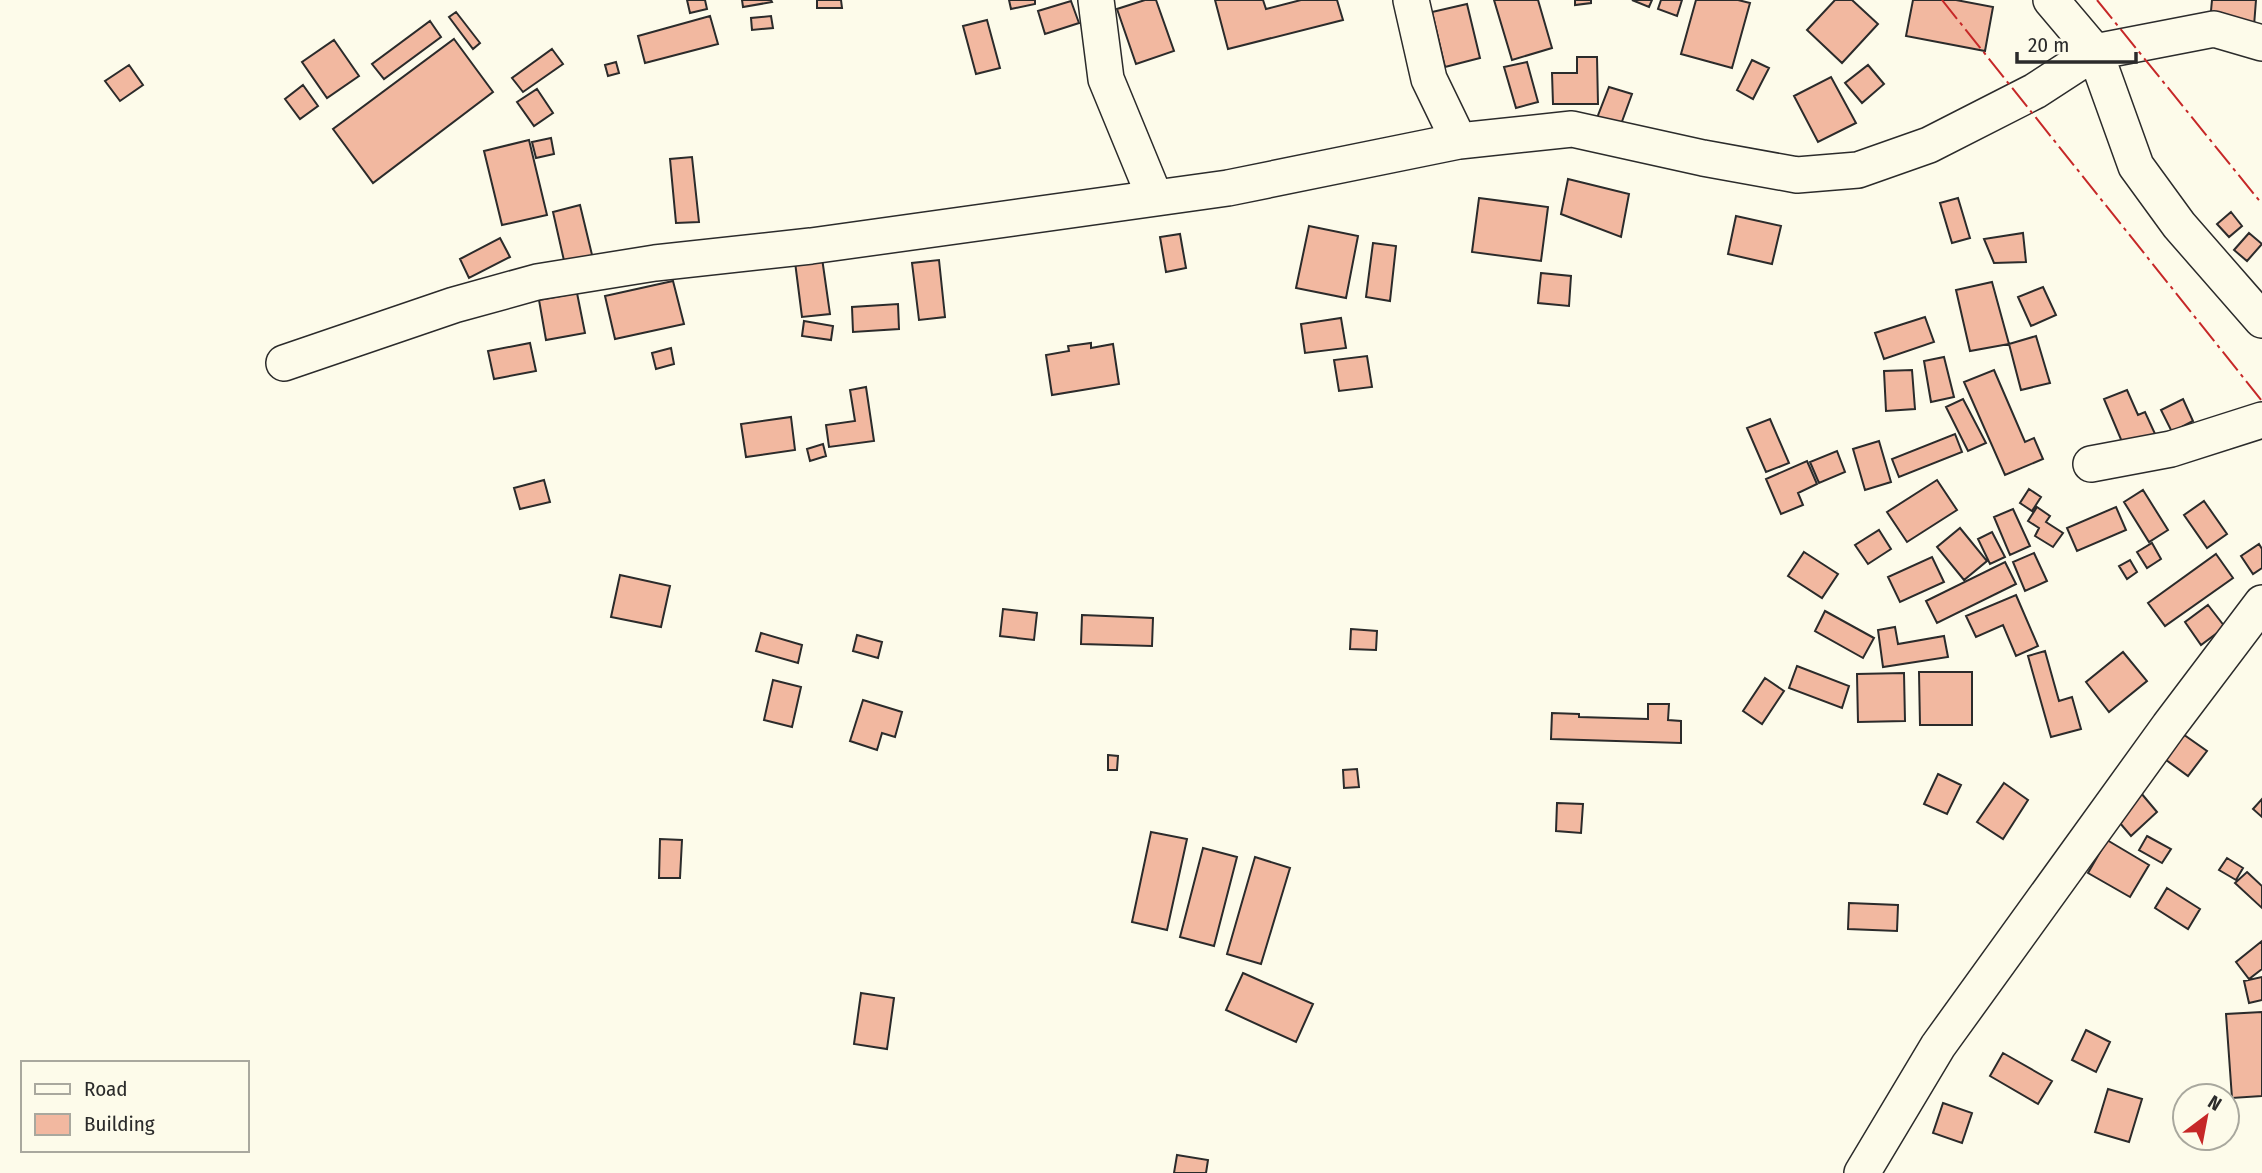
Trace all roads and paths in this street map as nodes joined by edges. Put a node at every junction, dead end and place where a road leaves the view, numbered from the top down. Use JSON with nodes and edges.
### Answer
{"nodes":[{"id":1,"x":1096,"y":0,"type":"edge"},
{"id":2,"x":1412,"y":0,"type":"edge"},
{"id":3,"x":2051,"y":0,"type":"edge"},
{"id":4,"x":2262,"y":43,"type":"edge"},
{"id":5,"x":2095,"y":52,"type":"junction"},
{"id":6,"x":1459,"y":141,"type":"junction"},
{"id":7,"x":1155,"y":198,"type":"junction"},
{"id":8,"x":2262,"y":320,"type":"edge"},
{"id":9,"x":284,"y":363,"type":"dead end"},
{"id":10,"x":2262,"y":420,"type":"edge"},
{"id":11,"x":2091,"y":464,"type":"dead end"},
{"id":12,"x":2262,"y":604,"type":"edge"},
{"id":13,"x":1862,"y":1173,"type":"edge"}],
"edges":[{"from":1,"to":7,"type":"street"},
{"from":2,"to":6,"type":"street"},
{"from":3,"to":5,"type":"street"},
{"from":4,"to":5,"type":"street"},
{"from":5,"to":6,"type":"street"},
{"from":5,"to":8,"type":"street"},
{"from":6,"to":7,"type":"street"},
{"from":7,"to":9,"type":"street"},
{"from":10,"to":11,"type":"street"},
{"from":12,"to":13,"type":"street"}]}
